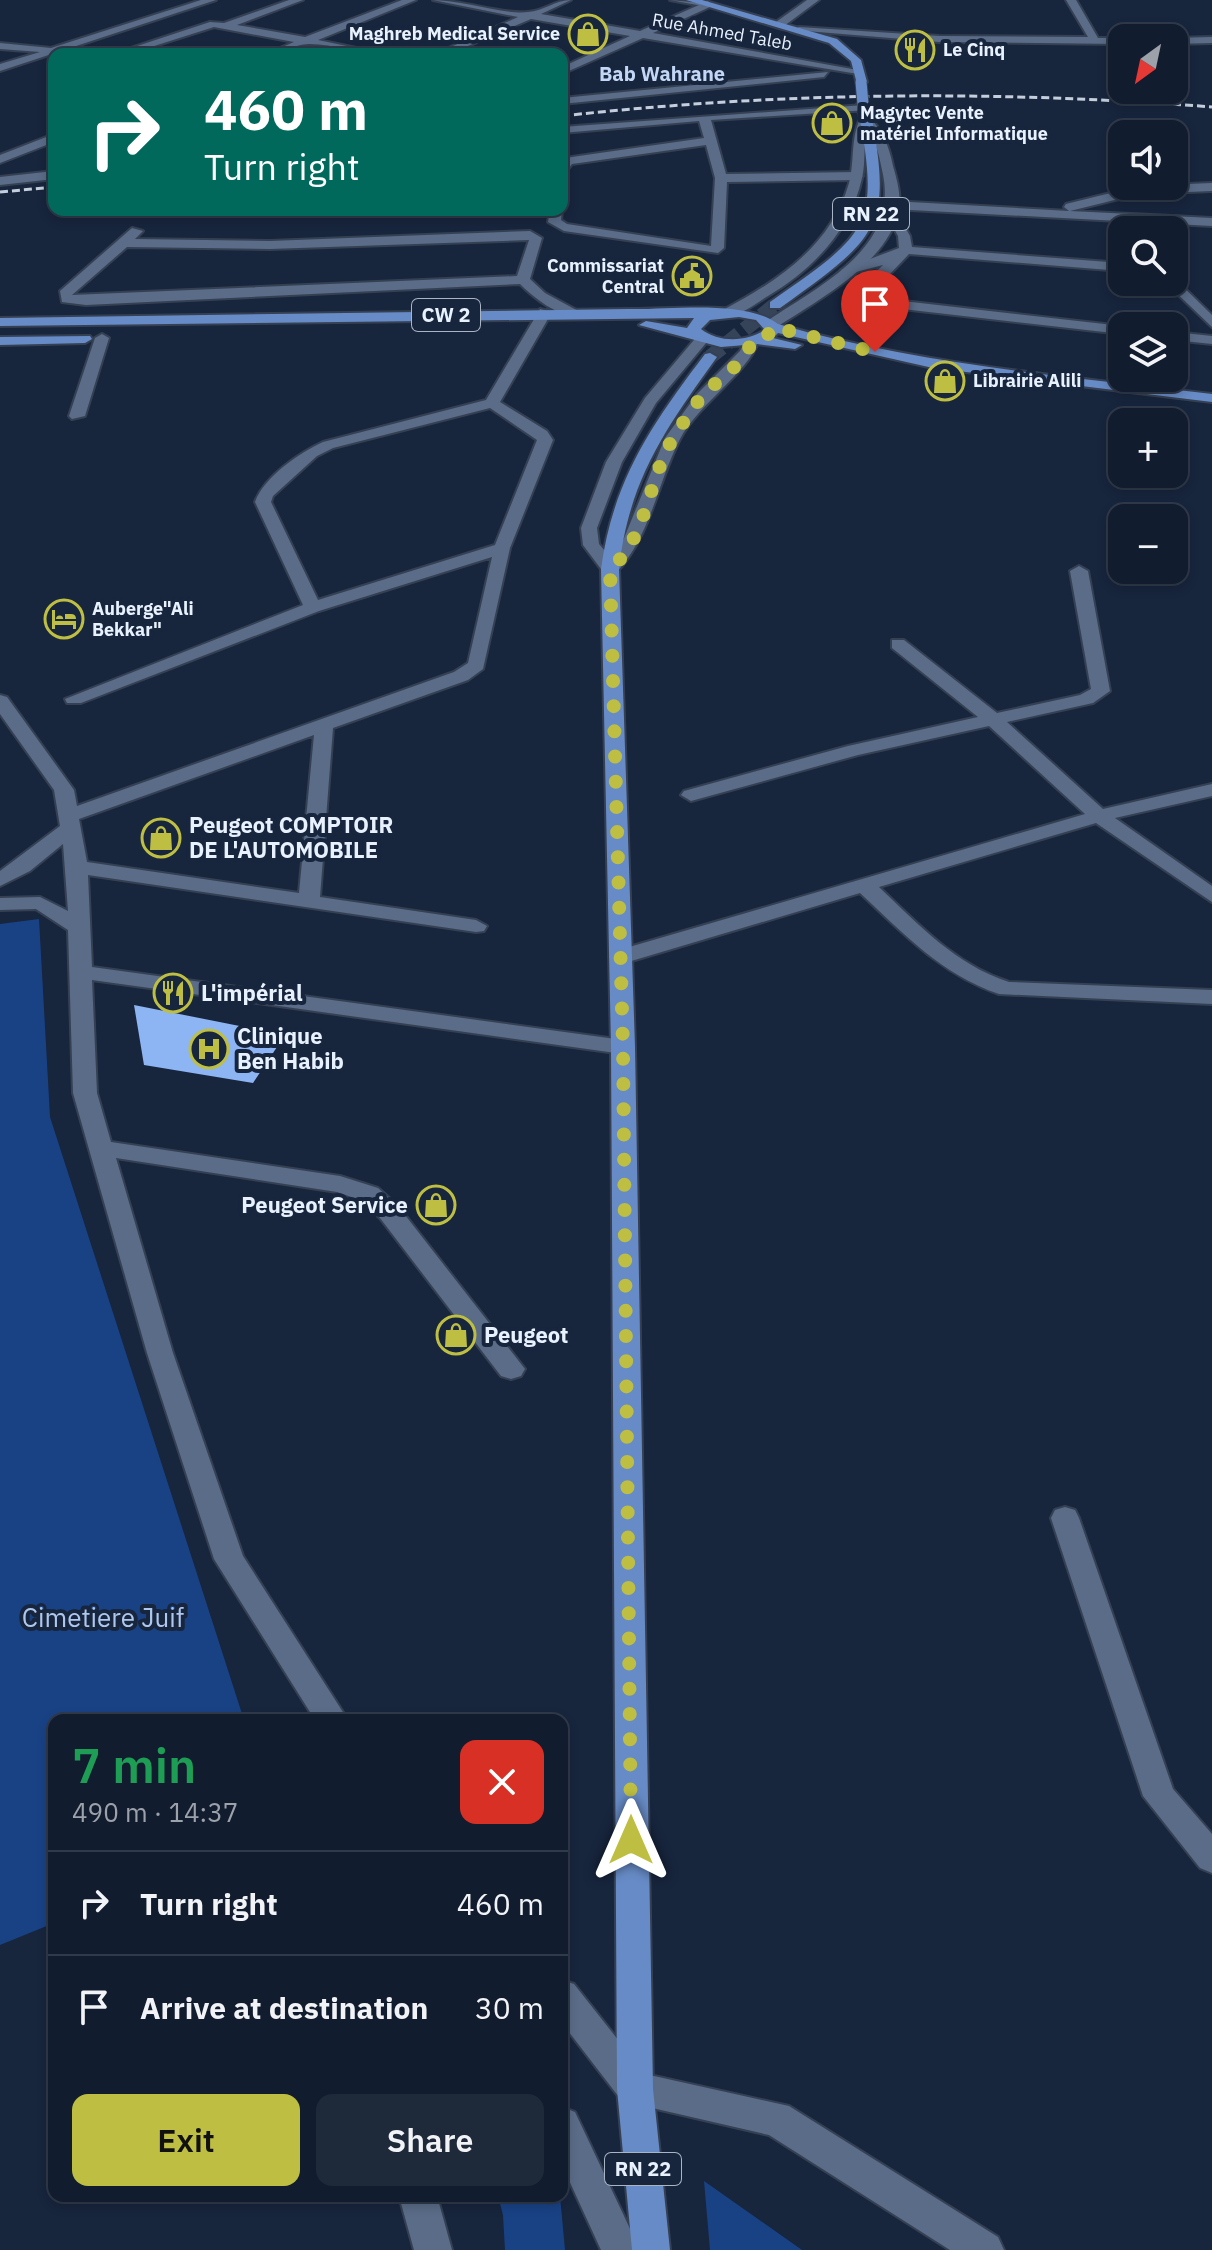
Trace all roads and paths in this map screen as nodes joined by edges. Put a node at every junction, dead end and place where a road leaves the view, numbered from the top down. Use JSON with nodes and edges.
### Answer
{"nodes":[{"id":1,"x":211,"y":0,"type":"edge"},
{"id":2,"x":298,"y":0,"type":"edge"},
{"id":3,"x":411,"y":0,"type":"edge"},
{"id":4,"x":438,"y":0,"type":"edge"},
{"id":5,"x":566,"y":0,"type":"edge"},
{"id":6,"x":675,"y":0,"type":"edge"},
{"id":7,"x":691,"y":0,"type":"edge"},
{"id":8,"x":814,"y":0,"type":"edge"},
{"id":9,"x":1071,"y":0,"type":"edge"},
{"id":10,"x":703,"y":2,"type":"edge"},
{"id":11,"x":142,"y":8,"type":"dead end"},
{"id":12,"x":530,"y":15,"type":"junction"},
{"id":13,"x":780,"y":24,"type":"junction"},
{"id":14,"x":226,"y":25,"type":"junction"},
{"id":15,"x":799,"y":30,"type":"junction"},
{"id":16,"x":110,"y":34,"type":"junction"},
{"id":17,"x":644,"y":35,"type":"junction"},
{"id":18,"x":939,"y":39,"type":"junction"},
{"id":19,"x":306,"y":40,"type":"junction"},
{"id":20,"x":1212,"y":40,"type":"edge"},
{"id":21,"x":1095,"y":41,"type":"junction"},
{"id":22,"x":1108,"y":41,"type":"edge"},
{"id":23,"x":1188,"y":41,"type":"edge"},
{"id":24,"x":0,"y":46,"type":"edge"},
{"id":25,"x":48,"y":48,"type":"edge"},
{"id":26,"x":63,"y":48,"type":"edge"},
{"id":27,"x":136,"y":48,"type":"edge"},
{"id":28,"x":286,"y":48,"type":"edge"},
{"id":29,"x":348,"y":48,"type":"edge"},
{"id":30,"x":454,"y":48,"type":"edge"},
{"id":31,"x":48,"y":53,"type":"edge"},
{"id":32,"x":0,"y":68,"type":"edge"},
{"id":33,"x":568,"y":68,"type":"edge"},
{"id":34,"x":858,"y":71,"type":"junction"},
{"id":35,"x":568,"y":89,"type":"edge"},
{"id":36,"x":600,"y":95,"type":"junction"},
{"id":37,"x":568,"y":100,"type":"edge"},
{"id":38,"x":864,"y":110,"type":"junction"},
{"id":39,"x":704,"y":117,"type":"junction"},
{"id":40,"x":568,"y":129,"type":"edge"},
{"id":41,"x":48,"y":140,"type":"edge"},
{"id":42,"x":711,"y":141,"type":"junction"},
{"id":43,"x":0,"y":159,"type":"edge"},
{"id":44,"x":568,"y":162,"type":"edge"},
{"id":45,"x":48,"y":176,"type":"edge"},
{"id":46,"x":857,"y":176,"type":"junction"},
{"id":47,"x":721,"y":178,"type":"junction"},
{"id":48,"x":0,"y":181,"type":"edge"},
{"id":49,"x":1209,"y":190,"type":"edge"},
{"id":50,"x":892,"y":210,"type":"junction"},
{"id":51,"x":1044,"y":213,"type":"junction"},
{"id":52,"x":555,"y":216,"type":"edge"},
{"id":53,"x":1212,"y":222,"type":"edge"},
{"id":54,"x":137,"y":231,"type":"dead end"},
{"id":55,"x":121,"y":243,"type":"junction"},
{"id":56,"x":906,"y":250,"type":"junction"},
{"id":57,"x":1108,"y":266,"type":"edge"},
{"id":58,"x":848,"y":270,"type":"junction"},
{"id":59,"x":523,"y":280,"type":"junction"},
{"id":60,"x":1186,"y":296,"type":"edge"},
{"id":61,"x":117,"y":299,"type":"junction"},
{"id":62,"x":775,"y":305,"type":"tunnel mouth"},
{"id":63,"x":573,"y":312,"type":"junction"},
{"id":64,"x":723,"y":313,"type":"junction"},
{"id":65,"x":535,"y":320,"type":"junction"},
{"id":66,"x":0,"y":322,"type":"edge"},
{"id":67,"x":1212,"y":323,"type":"edge"},
{"id":68,"x":117,"y":324,"type":"junction"},
{"id":69,"x":772,"y":326,"type":"junction"},
{"id":70,"x":1108,"y":328,"type":"edge"},
{"id":71,"x":173,"y":329,"type":"junction"},
{"id":72,"x":0,"y":331,"type":"edge"},
{"id":73,"x":96,"y":334,"type":"junction"},
{"id":74,"x":701,"y":336,"type":"junction"},
{"id":75,"x":1188,"y":337,"type":"edge"},
{"id":76,"x":1212,"y":340,"type":"edge"},
{"id":77,"x":0,"y":341,"type":"edge"},
{"id":78,"x":754,"y":341,"type":"junction"},
{"id":79,"x":710,"y":357,"type":"tunnel mouth"},
{"id":80,"x":949,"y":364,"type":"junction"},
{"id":81,"x":1212,"y":398,"type":"edge"},
{"id":82,"x":492,"y":403,"type":"junction"},
{"id":83,"x":77,"y":416,"type":"dead end"},
{"id":84,"x":502,"y":548,"type":"junction"},
{"id":85,"x":610,"y":569,"type":"junction"},
{"id":86,"x":1079,"y":571,"type":"dead end"},
{"id":87,"x":313,"y":607,"type":"junction"},
{"id":88,"x":898,"y":644,"type":"dead end"},
{"id":89,"x":74,"y":699,"type":"dead end"},
{"id":90,"x":0,"y":701,"type":"edge"},
{"id":91,"x":991,"y":718,"type":"junction"},
{"id":92,"x":324,"y":725,"type":"junction"},
{"id":93,"x":1212,"y":790,"type":"edge"},
{"id":94,"x":691,"y":795,"type":"dead end"},
{"id":95,"x":1099,"y":816,"type":"junction"},
{"id":96,"x":69,"y":822,"type":"junction"},
{"id":97,"x":77,"y":867,"type":"junction"},
{"id":98,"x":0,"y":880,"type":"edge"},
{"id":99,"x":866,"y":887,"type":"junction"},
{"id":100,"x":1212,"y":896,"type":"edge"},
{"id":101,"x":309,"y":901,"type":"junction"},
{"id":102,"x":0,"y":904,"type":"edge"},
{"id":103,"x":476,"y":926,"type":"dead end"},
{"id":104,"x":79,"y":927,"type":"junction"},
{"id":105,"x":620,"y":957,"type":"junction"},
{"id":106,"x":81,"y":972,"type":"junction"},
{"id":107,"x":1212,"y":997,"type":"edge"},
{"id":108,"x":623,"y":1047,"type":"junction"},
{"id":109,"x":101,"y":1148,"type":"junction"},
{"id":110,"x":511,"y":1369,"type":"dead end"},
{"id":111,"x":1065,"y":1518,"type":"dead end"},
{"id":112,"x":328,"y":1714,"type":"edge"},
{"id":113,"x":1212,"y":1858,"type":"edge"},
{"id":114,"x":568,"y":2004,"type":"edge"},
{"id":115,"x":635,"y":2089,"type":"junction"},
{"id":116,"x":568,"y":2138,"type":"edge"},
{"id":117,"x":420,"y":2202,"type":"edge"},
{"id":118,"x":433,"y":2250,"type":"edge"},
{"id":119,"x":621,"y":2250,"type":"edge"},
{"id":120,"x":651,"y":2250,"type":"edge"},
{"id":121,"x":985,"y":2250,"type":"edge"}],
"edges":[{"from":1,"to":16,"type":"street"},
{"from":2,"to":14,"type":"street"},
{"from":3,"to":19,"type":"street"},
{"from":4,"to":12,"type":"street","name":"Rue Ahmed Taleb"},
{"from":5,"to":12,"type":"street"},
{"from":6,"to":10,"type":"street"},
{"from":7,"to":10,"type":"main road"},
{"from":8,"to":13,"type":"street"},
{"from":9,"to":21,"type":"street"},
{"from":10,"to":13,"type":"main road"},
{"from":10,"to":17,"type":"street"},
{"from":11,"to":16,"type":"street"},
{"from":12,"to":17,"type":"street","name":"Rue Ahmed Taleb"},
{"from":12,"to":30,"type":"street"},
{"from":13,"to":15,"type":"main road"},
{"from":14,"to":19,"type":"street"},
{"from":14,"to":27,"type":"street"},
{"from":15,"to":18,"type":"street"},
{"from":15,"to":34,"type":"main road"},
{"from":16,"to":26,"type":"street"},
{"from":17,"to":33,"type":"street"},
{"from":17,"to":34,"type":"street","name":"Rue Ahmed Taleb"},
{"from":18,"to":21,"type":"street"},
{"from":18,"to":34,"type":"street"},
{"from":19,"to":28,"type":"street"},
{"from":19,"to":29,"type":"street"},
{"from":20,"to":23,"type":"street"},
{"from":21,"to":22,"type":"street"},
{"from":24,"to":25,"type":"street"},
{"from":31,"to":32,"type":"street"},
{"from":34,"to":36,"type":"street"},
{"from":34,"to":38,"type":"main road","number":"RN 22","bridge":true},
{"from":35,"to":36,"type":"street"},
{"from":36,"to":37,"type":"street"},
{"from":38,"to":39,"type":"street"},
{"from":38,"to":46,"type":"street"},
{"from":38,"to":50,"type":"street"},
{"from":38,"to":62,"type":"main road","number":"RN 22"},
{"from":39,"to":40,"type":"street"},
{"from":39,"to":42,"type":"street"},
{"from":41,"to":43,"type":"street"},
{"from":42,"to":44,"type":"street"},
{"from":42,"to":47,"type":"street"},
{"from":45,"to":48,"type":"street"},
{"from":46,"to":47,"type":"street"},
{"from":46,"to":64,"type":"street"},
{"from":47,"to":52,"type":"street"},
{"from":49,"to":51,"type":"street"},
{"from":50,"to":51,"type":"street"},
{"from":50,"to":56,"type":"street"},
{"from":50,"to":58,"type":"street"},
{"from":51,"to":53,"type":"street"},
{"from":54,"to":55,"type":"street"},
{"from":55,"to":59,"type":"street"},
{"from":55,"to":61,"type":"street"},
{"from":56,"to":57,"type":"street"},
{"from":56,"to":58,"type":"street"},
{"from":56,"to":70,"type":"street"},
{"from":58,"to":69,"type":"street"},
{"from":59,"to":61,"type":"street"},
{"from":59,"to":63,"type":"street"},
{"from":60,"to":67,"type":"street"},
{"from":61,"to":68,"type":"street"},
{"from":63,"to":64,"type":"main road","number":"CW 2"},
{"from":63,"to":65,"type":"main road","number":"CW 2"},
{"from":64,"to":69,"type":"main road"},
{"from":64,"to":74,"type":"main road"},
{"from":65,"to":71,"type":"main road","number":"CW 2"},
{"from":65,"to":74,"type":"main road","number":"CW 2"},
{"from":65,"to":82,"type":"street"},
{"from":66,"to":68,"type":"main road"},
{"from":68,"to":71,"type":"main road"},
{"from":69,"to":78,"type":"main road"},
{"from":69,"to":80,"type":"main road"},
{"from":71,"to":73,"type":"main road"},
{"from":72,"to":73,"type":"main road"},
{"from":73,"to":77,"type":"main road"},
{"from":73,"to":83,"type":"street"},
{"from":74,"to":78,"type":"main road"},
{"from":74,"to":85,"type":"street"},
{"from":75,"to":76,"type":"street"},
{"from":78,"to":80,"type":"main road"},
{"from":78,"to":85,"type":"street"},
{"from":79,"to":85,"type":"main road","number":"RN 22"},
{"from":80,"to":81,"type":"main road"},
{"from":82,"to":84,"type":"street"},
{"from":82,"to":87,"type":"street"},
{"from":84,"to":87,"type":"street"},
{"from":84,"to":92,"type":"street"},
{"from":85,"to":105,"type":"main road","number":"RN 22"},
{"from":86,"to":91,"type":"street"},
{"from":87,"to":89,"type":"street"},
{"from":88,"to":91,"type":"street"},
{"from":90,"to":96,"type":"street"},
{"from":91,"to":94,"type":"street"},
{"from":91,"to":95,"type":"street"},
{"from":92,"to":96,"type":"street"},
{"from":92,"to":101,"type":"street"},
{"from":93,"to":95,"type":"street"},
{"from":95,"to":99,"type":"street"},
{"from":95,"to":100,"type":"street"},
{"from":96,"to":97,"type":"street"},
{"from":96,"to":98,"type":"street"},
{"from":97,"to":101,"type":"street"},
{"from":97,"to":104,"type":"street"},
{"from":99,"to":105,"type":"street"},
{"from":99,"to":107,"type":"street"},
{"from":101,"to":103,"type":"street"},
{"from":102,"to":104,"type":"street"},
{"from":104,"to":106,"type":"street"},
{"from":105,"to":108,"type":"main road","number":"RN 22"},
{"from":106,"to":108,"type":"street"},
{"from":106,"to":109,"type":"street"},
{"from":108,"to":115,"type":"main road","number":"RN 22"},
{"from":109,"to":110,"type":"street"},
{"from":109,"to":112,"type":"street"},
{"from":111,"to":113,"type":"street"},
{"from":114,"to":115,"type":"street"},
{"from":115,"to":120,"type":"main road","number":"RN 22"},
{"from":115,"to":121,"type":"street"},
{"from":116,"to":119,"type":"street"},
{"from":117,"to":118,"type":"street"}]}
